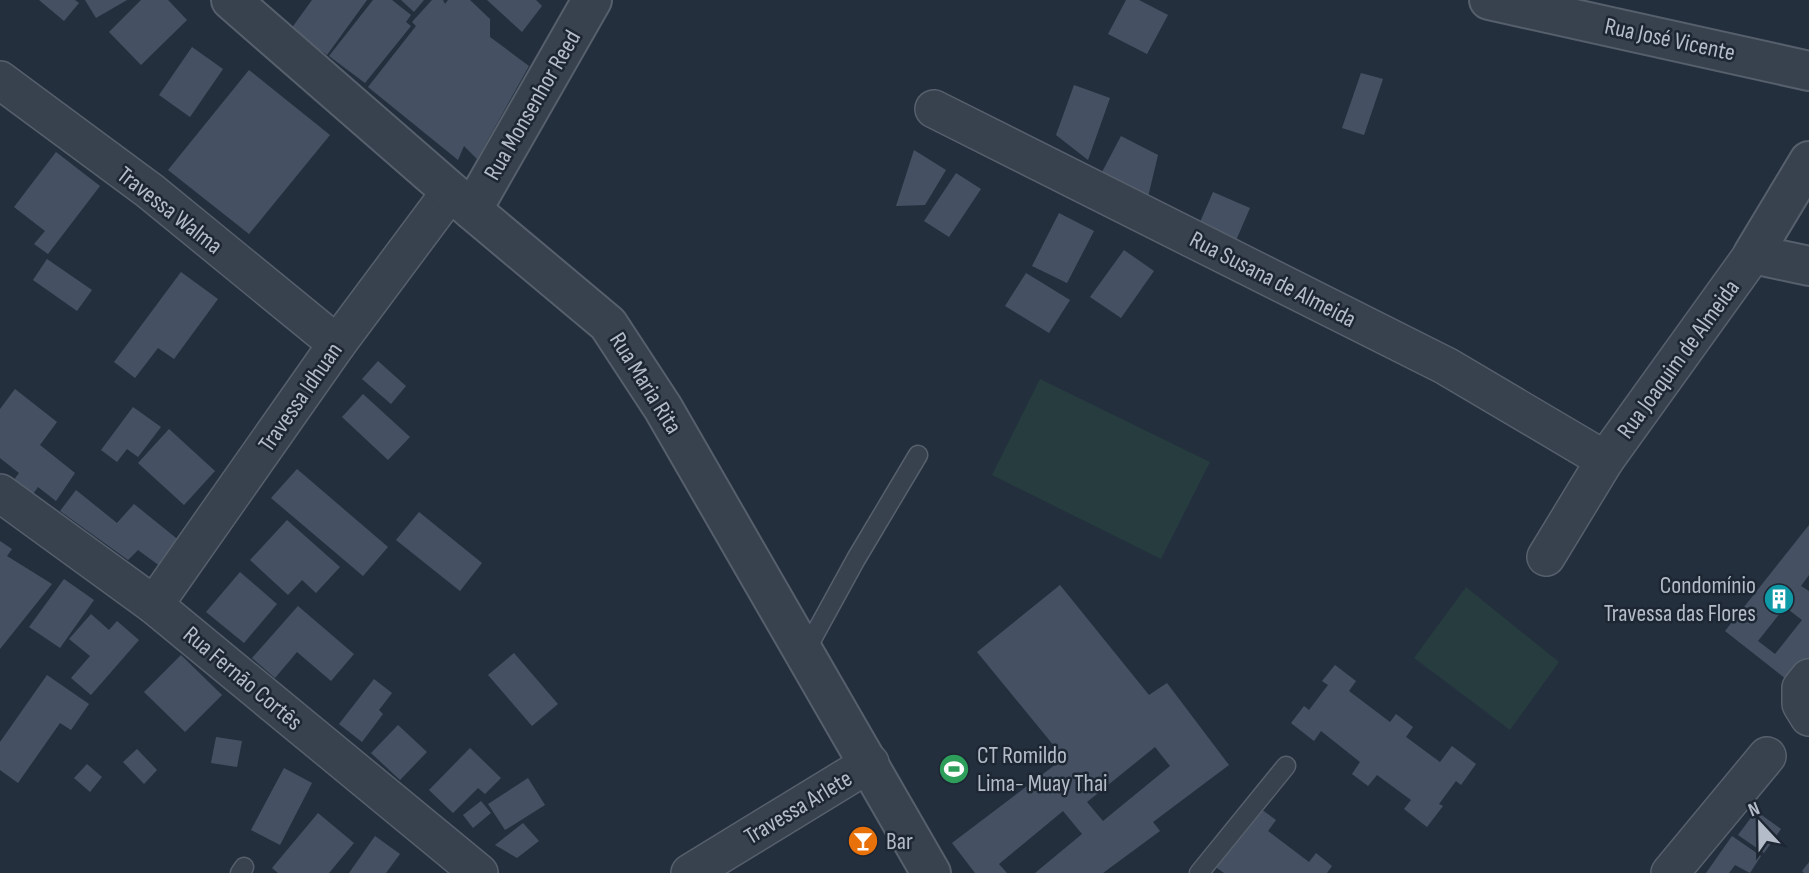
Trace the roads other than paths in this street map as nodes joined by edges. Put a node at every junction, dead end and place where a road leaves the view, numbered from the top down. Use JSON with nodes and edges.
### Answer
{"nodes":[{"id":1,"x":231,"y":0,"type":"edge"},
{"id":2,"x":592,"y":0,"type":"edge"},
{"id":3,"x":1489,"y":0,"type":"edge"},
{"id":4,"x":1809,"y":71,"type":"edge"},
{"id":5,"x":0,"y":80,"type":"edge"},
{"id":6,"x":934,"y":109,"type":"dead end"},
{"id":7,"x":1809,"y":161,"type":"edge"},
{"id":8,"x":461,"y":201,"type":"junction"},
{"id":9,"x":1753,"y":254,"type":"junction"},
{"id":10,"x":1809,"y":266,"type":"edge"},
{"id":11,"x":337,"y":344,"type":"junction"},
{"id":12,"x":918,"y":455,"type":"dead end"},
{"id":13,"x":1605,"y":460,"type":"junction"},
{"id":14,"x":0,"y":493,"type":"edge"},
{"id":15,"x":1546,"y":556,"type":"dead end"},
{"id":16,"x":154,"y":605,"type":"junction"},
{"id":17,"x":805,"y":652,"type":"junction"},
{"id":18,"x":1809,"y":678,"type":"edge"},
{"id":19,"x":1809,"y":717,"type":"edge"},
{"id":20,"x":1767,"y":756,"type":"dead end"},
{"id":21,"x":870,"y":763,"type":"junction"},
{"id":22,"x":1286,"y":766,"type":"dead end"},
{"id":23,"x":479,"y":873,"type":"edge"},
{"id":24,"x":690,"y":873,"type":"edge"},
{"id":25,"x":931,"y":873,"type":"edge"},
{"id":26,"x":1199,"y":873,"type":"edge"},
{"id":27,"x":1670,"y":873,"type":"edge"}],
"edges":[{"from":1,"to":8,"type":"street","name":"Rua Maria Rita"},
{"from":2,"to":8,"type":"street","name":"Rua Monsenhor Reed"},
{"from":3,"to":4,"type":"street","name":"Rua José Vicente"},
{"from":5,"to":11,"type":"street","name":"Travessa Walma"},
{"from":6,"to":13,"type":"street","name":"Rua Susana de Almeida"},
{"from":7,"to":9,"type":"street","name":"Rua Joaquim de Almeida"},
{"from":8,"to":11,"type":"street","name":"Travessa Idhuan"},
{"from":8,"to":17,"type":"street","name":"Rua Maria Rita"},
{"from":9,"to":10,"type":"street"},
{"from":9,"to":13,"type":"street","name":"Rua Joaquim de Almeida"},
{"from":11,"to":16,"type":"street","name":"Travessa Idhuan"},
{"from":12,"to":17,"type":"lane"},
{"from":13,"to":15,"type":"street","name":"Rua Joaquim de Almeida"},
{"from":14,"to":16,"type":"street","name":"Rua Fernão Cortês"},
{"from":16,"to":23,"type":"street","name":"Rua Fernão Cortês"},
{"from":17,"to":21,"type":"street","name":"Rua Maria Rita"},
{"from":18,"to":19,"type":"street"},
{"from":20,"to":27,"type":"street"},
{"from":21,"to":24,"type":"street","name":"Travessa Arlete"},
{"from":21,"to":25,"type":"street","name":"Rua Maria Rita"},
{"from":22,"to":26,"type":"lane"}]}
